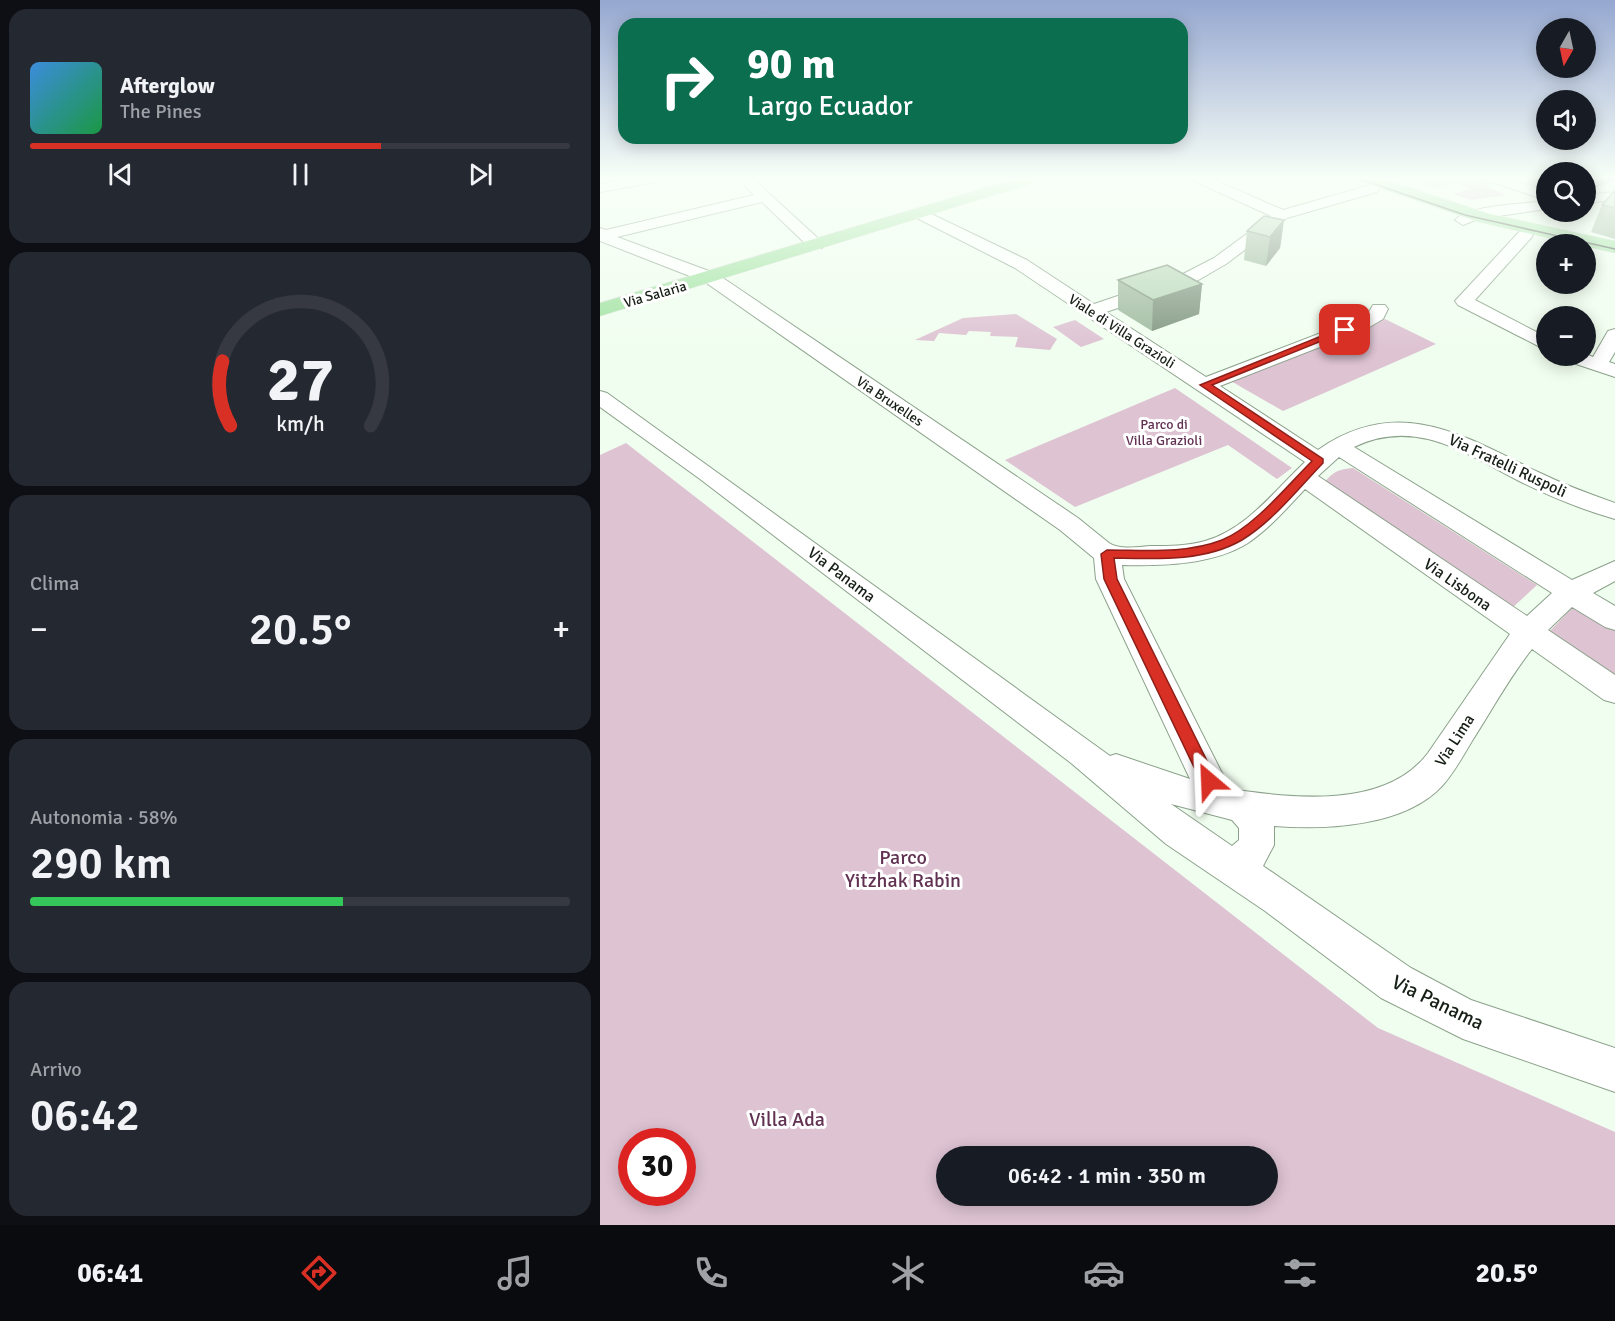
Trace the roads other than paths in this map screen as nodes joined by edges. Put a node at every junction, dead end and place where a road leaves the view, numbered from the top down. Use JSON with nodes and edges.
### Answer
{"nodes":[{"id":1,"x":602,"y":235,"type":"edge"},
{"id":2,"x":806,"y":235,"type":"edge"},
{"id":3,"x":835,"y":235,"type":"edge"},
{"id":4,"x":838,"y":235,"type":"edge"},
{"id":5,"x":964,"y":235,"type":"edge"},
{"id":6,"x":1255,"y":235,"type":"edge"},
{"id":7,"x":1525,"y":235,"type":"joint"},
{"id":8,"x":1557,"y":235,"type":"edge"},
{"id":9,"x":1536,"y":237,"type":"edge"},
{"id":10,"x":813,"y":242,"type":"junction"},
{"id":11,"x":1615,"y":247,"type":"edge"},
{"id":12,"x":1596,"y":250,"type":"edge"},
{"id":13,"x":1615,"y":254,"type":"edge"},
{"id":14,"x":706,"y":275,"type":"junction"},
{"id":15,"x":600,"y":302,"type":"edge"},
{"id":16,"x":1379,"y":309,"type":"dead end"},
{"id":17,"x":600,"y":310,"type":"edge"},
{"id":18,"x":1092,"y":311,"type":"junction"},
{"id":19,"x":1615,"y":335,"type":"edge"},
{"id":20,"x":1536,"y":339,"type":"edge"},
{"id":21,"x":1606,"y":368,"type":"edge"},
{"id":22,"x":1205,"y":385,"type":"junction"},
{"id":23,"x":600,"y":397,"type":"edge"},
{"id":24,"x":1320,"y":461,"type":"junction"},
{"id":25,"x":1615,"y":511,"type":"edge"},
{"id":26,"x":1109,"y":566,"type":"junction"},
{"id":27,"x":1615,"y":570,"type":"edge"},
{"id":28,"x":1571,"y":592,"type":"junction"},
{"id":29,"x":1615,"y":620,"type":"edge"},
{"id":30,"x":1527,"y":632,"type":"junction"},
{"id":31,"x":1615,"y":691,"type":"edge"},
{"id":32,"x":1083,"y":753,"type":"junction"},
{"id":33,"x":1228,"y":804,"type":"junction"},
{"id":34,"x":1228,"y":855,"type":"junction"},
{"id":35,"x":1615,"y":1070,"type":"edge"}],
"edges":[{"from":1,"to":14,"type":"street","name":"Via Bruxelles"},
{"from":2,"to":10,"type":"street"},
{"from":3,"to":10,"type":"main road","name":"Via Salaria"},
{"from":4,"to":10,"type":"main road","name":"Via Salaria"},
{"from":5,"to":18,"type":"street","name":"Viale di Villa Grazioli"},
{"from":6,"to":18,"type":"street"},
{"from":7,"to":9,"type":"main road"},
{"from":7,"to":20,"type":"street"},
{"from":8,"to":11,"type":"main road"},
{"from":10,"to":14,"type":"main road","name":"Via Salaria"},
{"from":12,"to":13,"type":"main road"},
{"from":14,"to":15,"type":"main road","name":"Via Salaria"},
{"from":14,"to":17,"type":"main road","name":"Via Salaria"},
{"from":14,"to":26,"type":"street","name":"Via Bruxelles"},
{"from":16,"to":22,"type":"street"},
{"from":18,"to":22,"type":"street","name":"Viale di Villa Grazioli"},
{"from":19,"to":21,"type":"street"},
{"from":22,"to":24,"type":"street","name":"Viale di Villa Grazioli"},
{"from":23,"to":32,"type":"street","name":"Via Panama"},
{"from":24,"to":25,"type":"street","name":"Via Fratelli Ruspoli"},
{"from":24,"to":26,"type":"street","name":"Via Fratelli Ruspoli"},
{"from":24,"to":28,"type":"street"},
{"from":24,"to":30,"type":"street","name":"Via Lisbona"},
{"from":26,"to":33,"type":"street"},
{"from":27,"to":28,"type":"street","name":"Via Lima"},
{"from":28,"to":29,"type":"street"},
{"from":28,"to":30,"type":"street","name":"Via Lima"},
{"from":30,"to":31,"type":"street","name":"Via Lisbona"},
{"from":30,"to":33,"type":"street","name":"Via Lima"},
{"from":32,"to":33,"type":"street","name":"Via Lima"},
{"from":32,"to":34,"type":"street","name":"Via Panama"},
{"from":33,"to":34,"type":"street"},
{"from":33,"to":34,"type":"street"},
{"from":34,"to":35,"type":"street","name":"Via Panama"}]}
